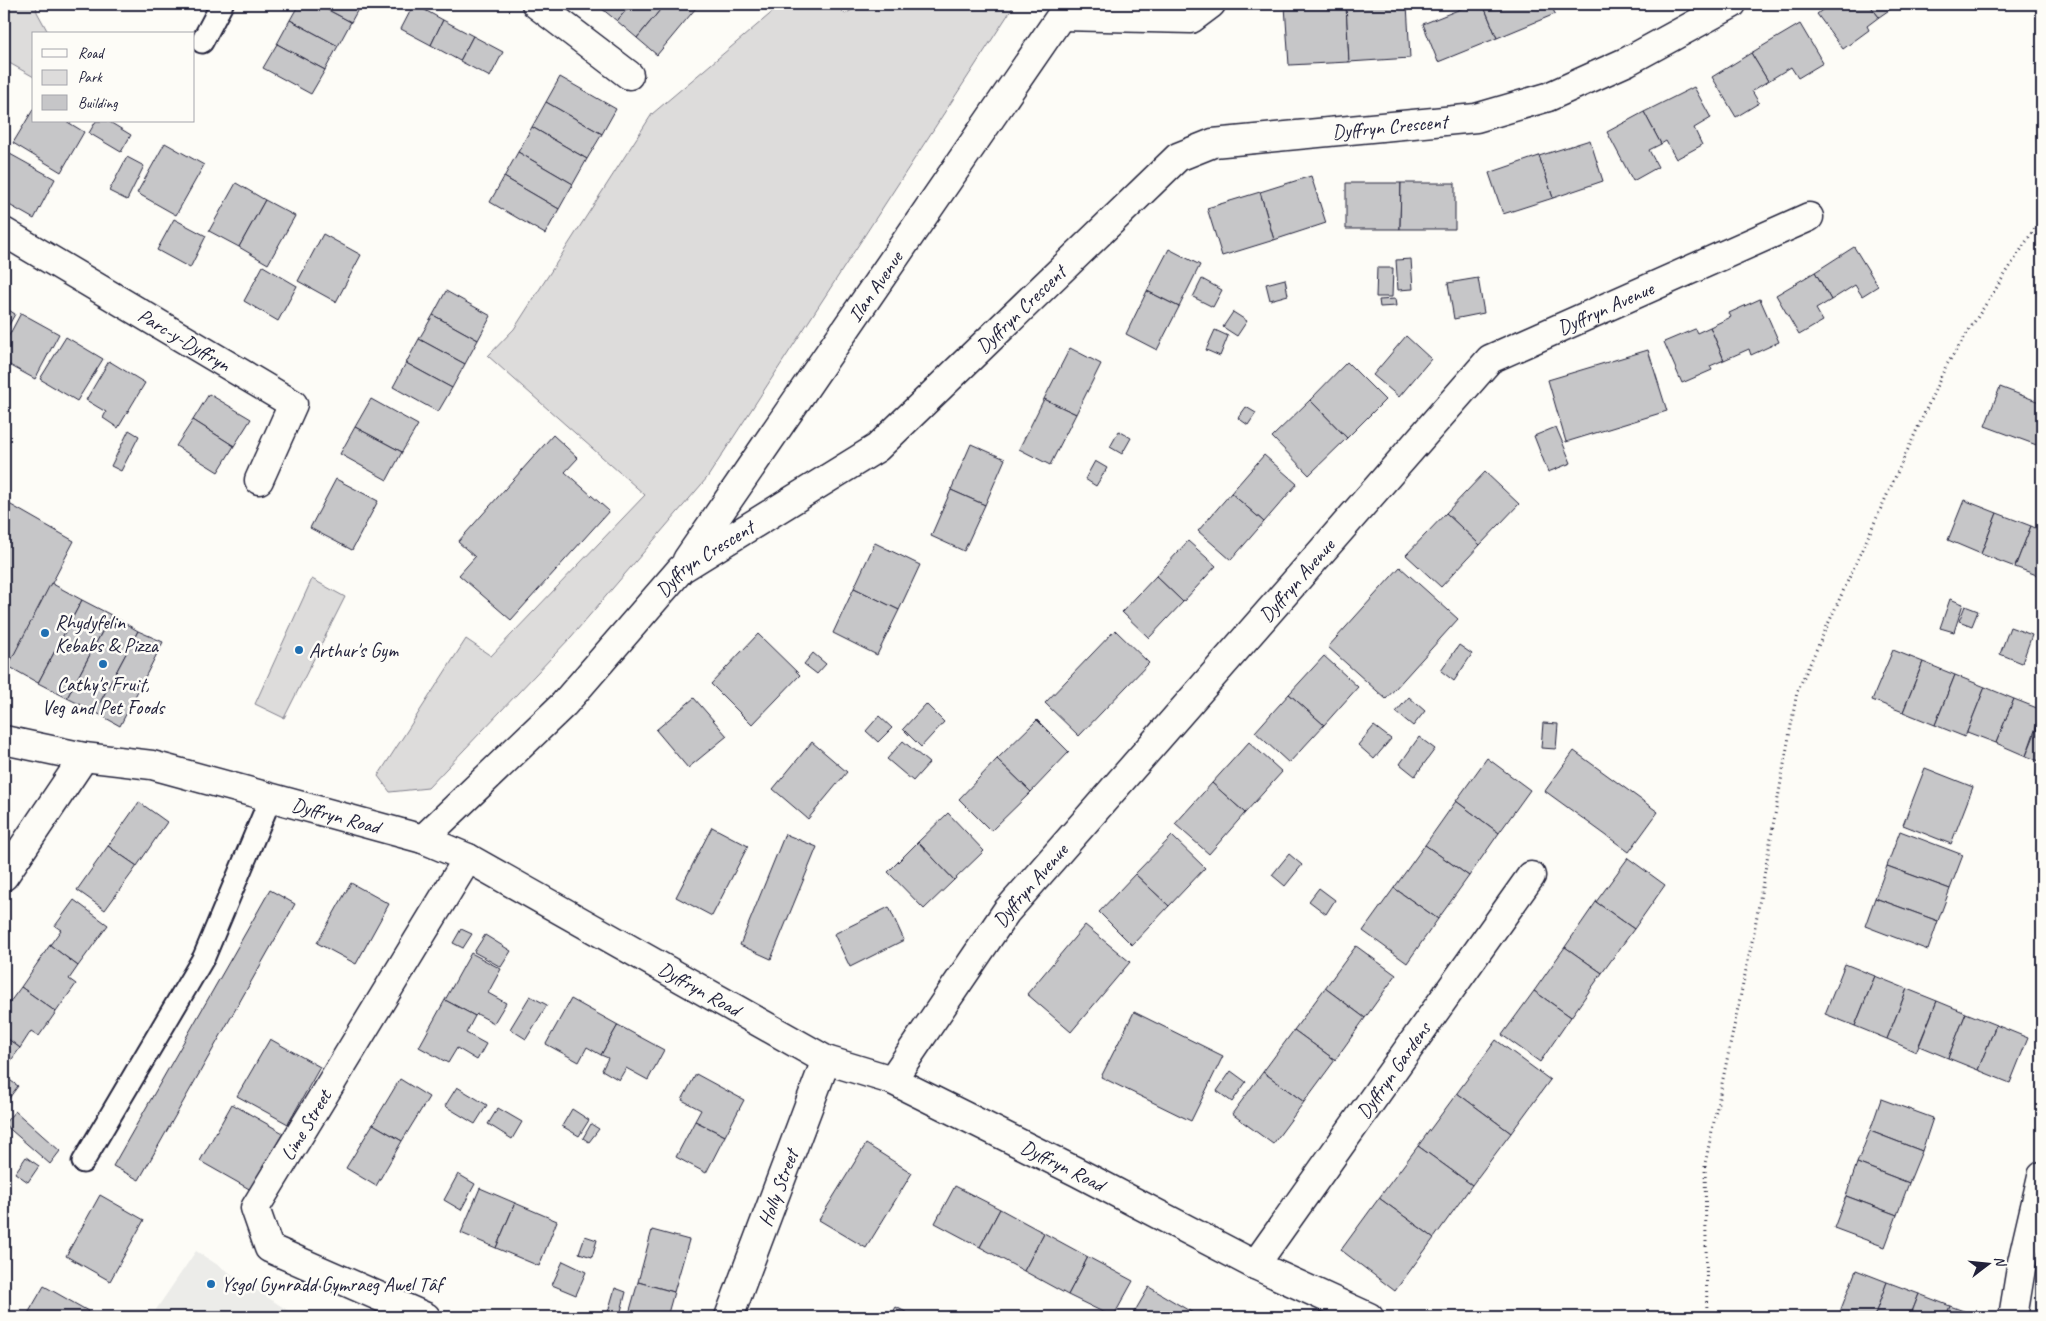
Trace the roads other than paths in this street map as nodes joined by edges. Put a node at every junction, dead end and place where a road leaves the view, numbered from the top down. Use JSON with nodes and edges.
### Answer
{"nodes":[{"id":1,"x":222,"y":4,"type":"edge"},
{"id":2,"x":536,"y":4,"type":"edge"},
{"id":3,"x":1210,"y":4,"type":"edge"},
{"id":4,"x":1732,"y":4,"type":"edge"},
{"id":5,"x":1065,"y":10,"type":"edge"},
{"id":6,"x":202,"y":42,"type":"dead end"},
{"id":7,"x":629,"y":75,"type":"dead end"},
{"id":8,"x":1808,"y":217,"type":"dead end"},
{"id":9,"x":4,"y":232,"type":"edge"},
{"id":10,"x":259,"y":480,"type":"dead end"},
{"id":11,"x":681,"y":569,"type":"junction"},
{"id":12,"x":4,"y":740,"type":"edge"},
{"id":13,"x":84,"y":757,"type":"junction"},
{"id":14,"x":271,"y":797,"type":"junction"},
{"id":15,"x":423,"y":838,"type":"junction"},
{"id":16,"x":468,"y":858,"type":"junction"},
{"id":17,"x":4,"y":876,"type":"edge"},
{"id":18,"x":1531,"y":876,"type":"dead end"},
{"id":19,"x":826,"y":1060,"type":"junction"},
{"id":20,"x":892,"y":1080,"type":"junction"},
{"id":21,"x":83,"y":1162,"type":"dead end"},
{"id":22,"x":2042,"y":1176,"type":"edge"},
{"id":23,"x":1255,"y":1265,"type":"junction"},
{"id":24,"x":426,"y":1317,"type":"edge"},
{"id":25,"x":729,"y":1317,"type":"edge"},
{"id":26,"x":1369,"y":1317,"type":"edge"},
{"id":27,"x":2013,"y":1317,"type":"edge"}],
"edges":[{"from":1,"to":6,"type":"lane"},
{"from":2,"to":7,"type":"street"},
{"from":3,"to":5,"type":"street"},
{"from":4,"to":11,"type":"street","name":"Dyffryn Crescent"},
{"from":5,"to":11,"type":"street","name":"Ilan Avenue"},
{"from":8,"to":20,"type":"street","name":"Dyffryn Avenue"},
{"from":9,"to":10,"type":"street","name":"Parc-y-Dyffryn"},
{"from":11,"to":15,"type":"street","name":"Dyffryn Crescent"},
{"from":12,"to":13,"type":"street","name":"Dyffryn Road"},
{"from":13,"to":14,"type":"street","name":"Dyffryn Road"},
{"from":13,"to":17,"type":"street"},
{"from":14,"to":15,"type":"street","name":"Dyffryn Road"},
{"from":14,"to":21,"type":"lane"},
{"from":15,"to":16,"type":"street","name":"Dyffryn Road"},
{"from":16,"to":19,"type":"street","name":"Dyffryn Road"},
{"from":16,"to":24,"type":"street","name":"Lime Street"},
{"from":18,"to":23,"type":"street","name":"Dyffryn Gardens"},
{"from":19,"to":20,"type":"street","name":"Dyffryn Road"},
{"from":19,"to":25,"type":"street","name":"Holly Street"},
{"from":20,"to":23,"type":"street","name":"Dyffryn Road"},
{"from":22,"to":27,"type":"street"},
{"from":23,"to":26,"type":"street","name":"Dyffryn Road"}]}
